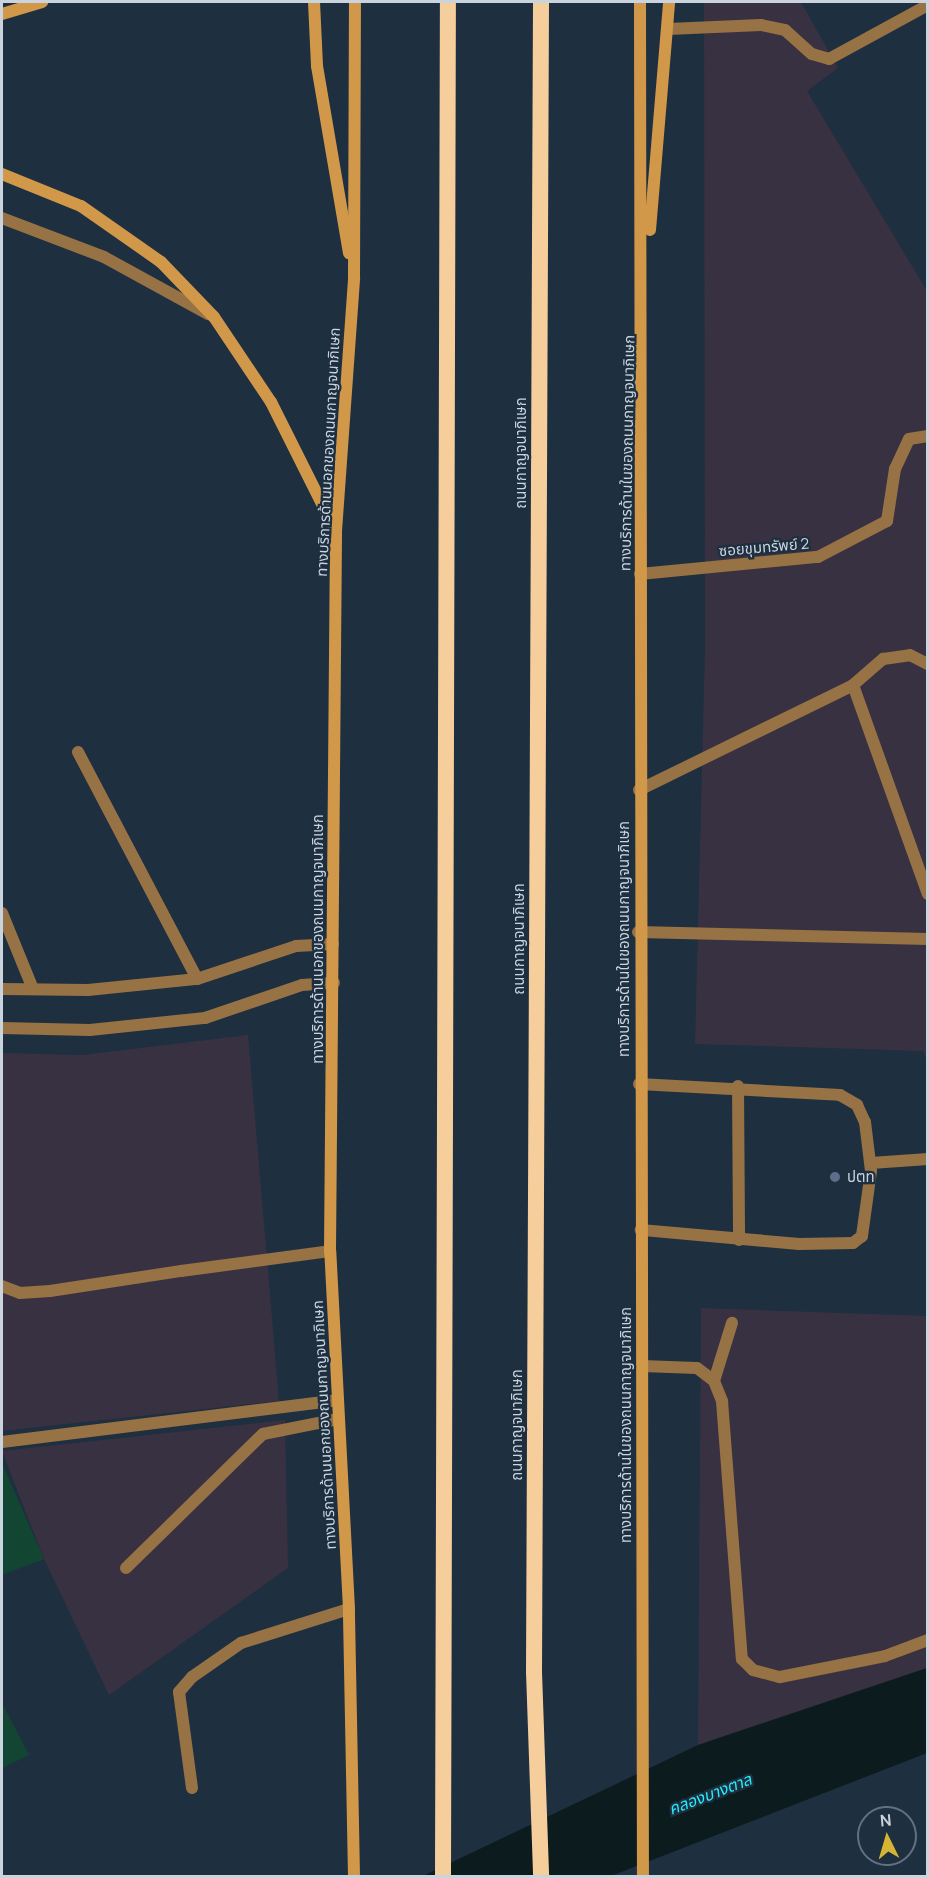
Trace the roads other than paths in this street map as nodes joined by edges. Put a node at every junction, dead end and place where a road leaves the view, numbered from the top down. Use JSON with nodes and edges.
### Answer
{"nodes":[{"id":1,"x":42,"y":2,"type":"edge"},
{"id":2,"x":314,"y":2,"type":"edge"},
{"id":3,"x":355,"y":2,"type":"edge"},
{"id":4,"x":448,"y":2,"type":"edge"},
{"id":5,"x":541,"y":2,"type":"edge"},
{"id":6,"x":640,"y":2,"type":"edge"},
{"id":7,"x":669,"y":2,"type":"edge"},
{"id":8,"x":927,"y":5,"type":"edge"},
{"id":9,"x":2,"y":14,"type":"edge"},
{"id":10,"x":668,"y":29,"type":"junction"},
{"id":11,"x":2,"y":174,"type":"edge"},
{"id":12,"x":2,"y":218,"type":"edge"},
{"id":13,"x":354,"y":278,"type":"junction"},
{"id":14,"x":644,"y":282,"type":"junction"},
{"id":15,"x":214,"y":317,"type":"junction"},
{"id":16,"x":927,"y":436,"type":"edge"},
{"id":17,"x":336,"y":531,"type":"junction"},
{"id":18,"x":640,"y":574,"type":"junction"},
{"id":19,"x":927,"y":664,"type":"edge"},
{"id":20,"x":853,"y":685,"type":"junction"},
{"id":21,"x":78,"y":752,"type":"dead end"},
{"id":22,"x":639,"y":790,"type":"junction"},
{"id":23,"x":927,"y":894,"type":"edge"},
{"id":24,"x":2,"y":913,"type":"edge"},
{"id":25,"x":638,"y":932,"type":"junction"},
{"id":26,"x":927,"y":939,"type":"edge"},
{"id":27,"x":333,"y":944,"type":"junction"},
{"id":28,"x":197,"y":979,"type":"junction"},
{"id":29,"x":334,"y":983,"type":"junction"},
{"id":30,"x":2,"y":989,"type":"edge"},
{"id":31,"x":33,"y":989,"type":"junction"},
{"id":32,"x":2,"y":1028,"type":"edge"},
{"id":33,"x":639,"y":1084,"type":"junction"},
{"id":34,"x":738,"y":1086,"type":"junction"},
{"id":35,"x":927,"y":1160,"type":"edge"},
{"id":36,"x":871,"y":1163,"type":"junction"},
{"id":37,"x":641,"y":1230,"type":"junction"},
{"id":38,"x":739,"y":1240,"type":"junction"},
{"id":39,"x":330,"y":1251,"type":"junction"},
{"id":40,"x":2,"y":1286,"type":"edge"},
{"id":41,"x":732,"y":1323,"type":"dead end"},
{"id":42,"x":642,"y":1366,"type":"junction"},
{"id":43,"x":714,"y":1382,"type":"junction"},
{"id":44,"x":337,"y":1400,"type":"junction"},
{"id":45,"x":338,"y":1419,"type":"junction"},
{"id":46,"x":2,"y":1442,"type":"edge"},
{"id":47,"x":126,"y":1568,"type":"dead end"},
{"id":48,"x":350,"y":1609,"type":"junction"},
{"id":49,"x":927,"y":1640,"type":"edge"},
{"id":50,"x":192,"y":1788,"type":"dead end"},
{"id":51,"x":354,"y":1876,"type":"edge"},
{"id":52,"x":442,"y":1876,"type":"edge"},
{"id":53,"x":541,"y":1876,"type":"edge"},
{"id":54,"x":643,"y":1876,"type":"edge"}],
"edges":[{"from":1,"to":9,"type":"main road"},
{"from":2,"to":13,"type":"main road"},
{"from":3,"to":13,"type":"main road","name":"ทางบริการด้านนอกของถนนกาญจนาภิเษก"},
{"from":4,"to":52,"type":"highway"},
{"from":5,"to":53,"type":"highway","name":"ถนนกาญจนาภิเษก"},
{"from":6,"to":14,"type":"main road","name":"ทางบริการด้านในของถนนกาญจนาภิเษก"},
{"from":7,"to":10,"type":"main road"},
{"from":8,"to":10,"type":"street"},
{"from":10,"to":14,"type":"main road"},
{"from":11,"to":15,"type":"main road"},
{"from":12,"to":15,"type":"street"},
{"from":13,"to":17,"type":"main road","name":"ทางบริการด้านนอกของถนนกาญจนาภิเษก"},
{"from":14,"to":18,"type":"main road","name":"ทางบริการด้านในของถนนกาญจนาภิเษก"},
{"from":15,"to":17,"type":"main road"},
{"from":16,"to":18,"type":"street","name":"ซอยขุมทรัพย์ 2"},
{"from":17,"to":27,"type":"main road","name":"ทางบริการด้านนอกของถนนกาญจนาภิเษก"},
{"from":18,"to":22,"type":"main road","name":"ทางบริการด้านในของถนนกาญจนาภิเษก"},
{"from":19,"to":20,"type":"street"},
{"from":20,"to":22,"type":"street"},
{"from":20,"to":23,"type":"street"},
{"from":21,"to":28,"type":"street"},
{"from":22,"to":25,"type":"main road","name":"ทางบริการด้านในของถนนกาญจนาภิเษก"},
{"from":24,"to":31,"type":"street"},
{"from":25,"to":26,"type":"street"},
{"from":25,"to":33,"type":"main road","name":"ทางบริการด้านในของถนนกาญจนาภิเษก"},
{"from":27,"to":28,"type":"street"},
{"from":27,"to":29,"type":"main road","name":"ทางบริการด้านนอกของถนนกาญจนาภิเษก"},
{"from":28,"to":31,"type":"street"},
{"from":29,"to":32,"type":"street"},
{"from":29,"to":39,"type":"main road","name":"ทางบริการด้านนอกของถนนกาญจนาภิเษก"},
{"from":30,"to":31,"type":"street"},
{"from":33,"to":34,"type":"street"},
{"from":33,"to":37,"type":"main road","name":"ทางบริการด้านในของถนนกาญจนาภิเษก"},
{"from":34,"to":36,"type":"street"},
{"from":34,"to":38,"type":"street"},
{"from":35,"to":36,"type":"street"},
{"from":36,"to":38,"type":"street"},
{"from":37,"to":38,"type":"street"},
{"from":37,"to":42,"type":"main road","name":"ทางบริการด้านในของถนนกาญจนาภิเษก"},
{"from":39,"to":40,"type":"street"},
{"from":39,"to":44,"type":"main road","name":"ทางบริการด้านนอกของถนนกาญจนาภิเษก"},
{"from":41,"to":43,"type":"street"},
{"from":42,"to":43,"type":"street"},
{"from":42,"to":54,"type":"main road","name":"ทางบริการด้านในของถนนกาญจนาภิเษก"},
{"from":43,"to":49,"type":"street"},
{"from":44,"to":45,"type":"main road","name":"ทางบริการด้านนอกของถนนกาญจนาภิเษก"},
{"from":44,"to":46,"type":"street"},
{"from":45,"to":47,"type":"street"},
{"from":45,"to":48,"type":"main road","name":"ทางบริการด้านนอกของถนนกาญจนาภิเษก"},
{"from":48,"to":50,"type":"street"},
{"from":48,"to":51,"type":"main road","name":"ทางบริการด้านนอกของถนนกาญจนาภิเษก"}]}
